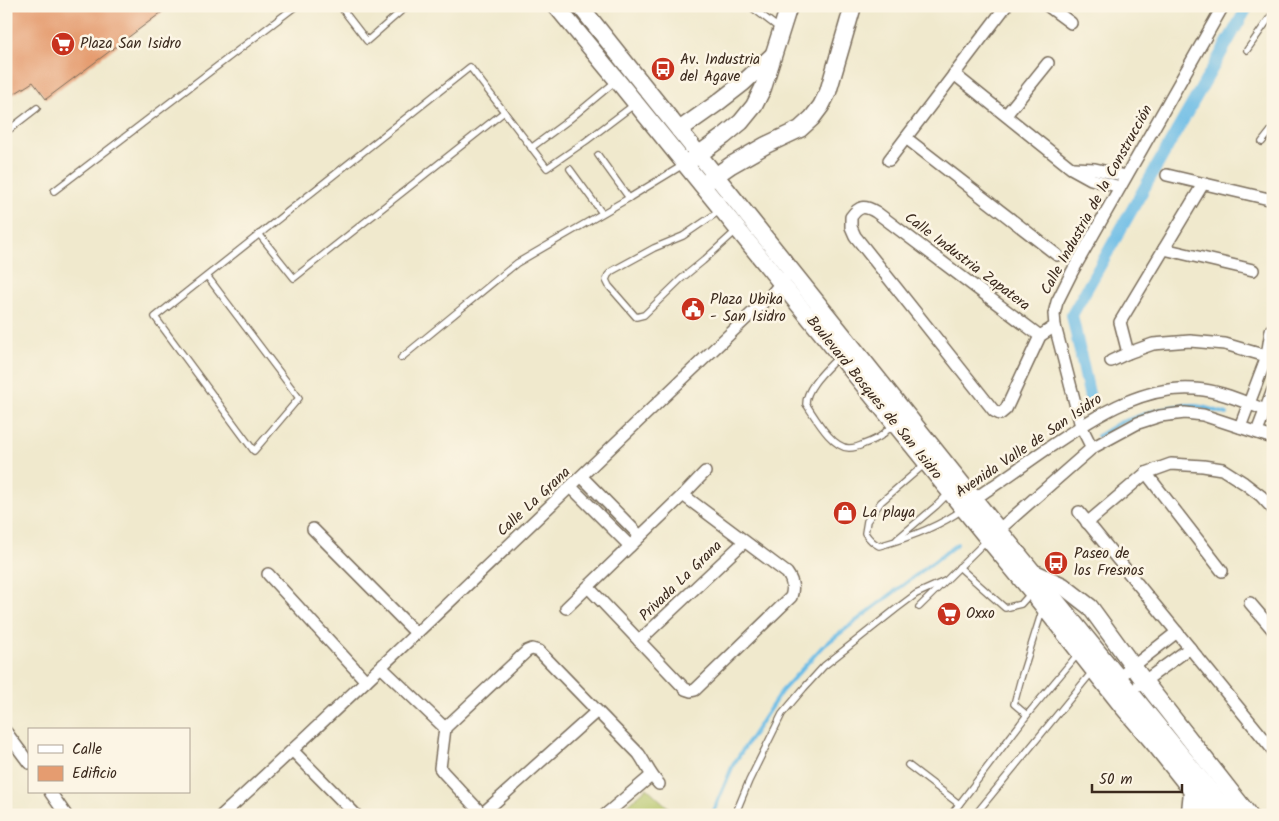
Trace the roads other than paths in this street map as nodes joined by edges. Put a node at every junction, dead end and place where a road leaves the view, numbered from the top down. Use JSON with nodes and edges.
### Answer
{"nodes":[{"id":1,"x":296,"y":6,"type":"edge"},
{"id":2,"x":340,"y":6,"type":"edge"},
{"id":3,"x":407,"y":6,"type":"edge"},
{"id":4,"x":556,"y":6,"type":"edge"},
{"id":5,"x":750,"y":6,"type":"edge"},
{"id":6,"x":789,"y":6,"type":"edge"},
{"id":7,"x":853,"y":6,"type":"edge"},
{"id":8,"x":1006,"y":6,"type":"edge"},
{"id":9,"x":1048,"y":6,"type":"edge"},
{"id":10,"x":1223,"y":6,"type":"edge"},
{"id":11,"x":583,"y":7,"type":"edge"},
{"id":12,"x":1273,"y":13,"type":"edge"},
{"id":13,"x":1071,"y":23,"type":"dead end"},
{"id":14,"x":782,"y":30,"type":"junction"},
{"id":15,"x":1247,"y":50,"type":"dead end"},
{"id":16,"x":774,"y":55,"type":"junction"},
{"id":17,"x":1048,"y":63,"type":"dead end"},
{"id":18,"x":954,"y":74,"type":"junction"},
{"id":19,"x":617,"y":80,"type":"junction"},
{"id":20,"x":636,"y":103,"type":"junction"},
{"id":21,"x":37,"y":108,"type":"dead end"},
{"id":22,"x":504,"y":112,"type":"junction"},
{"id":23,"x":1006,"y":115,"type":"junction"},
{"id":24,"x":1273,"y":128,"type":"edge"},
{"id":25,"x":679,"y":130,"type":"junction"},
{"id":26,"x":6,"y":132,"type":"edge"},
{"id":27,"x":906,"y":138,"type":"junction"},
{"id":28,"x":1262,"y":142,"type":"dead end"},
{"id":29,"x":531,"y":148,"type":"junction"},
{"id":30,"x":598,"y":155,"type":"dead end"},
{"id":31,"x":692,"y":159,"type":"junction"},
{"id":32,"x":889,"y":160,"type":"dead end"},
{"id":33,"x":570,"y":168,"type":"dead end"},
{"id":34,"x":1071,"y":168,"type":"junction"},
{"id":35,"x":1167,"y":174,"type":"dead end"},
{"id":36,"x":716,"y":175,"type":"junction"},
{"id":37,"x":1126,"y":176,"type":"junction"},
{"id":38,"x":1203,"y":184,"type":"junction"},
{"id":39,"x":702,"y":185,"type":"junction"},
{"id":40,"x":1120,"y":187,"type":"junction"},
{"id":41,"x":54,"y":191,"type":"dead end"},
{"id":42,"x":628,"y":198,"type":"junction"},
{"id":43,"x":1273,"y":200,"type":"edge"},
{"id":44,"x":722,"y":209,"type":"junction"},
{"id":45,"x":602,"y":213,"type":"junction"},
{"id":46,"x":738,"y":229,"type":"junction"},
{"id":47,"x":259,"y":234,"type":"junction"},
{"id":48,"x":1164,"y":249,"type":"junction"},
{"id":49,"x":1057,"y":255,"type":"dead end"},
{"id":50,"x":1253,"y":270,"type":"dead end"},
{"id":51,"x":206,"y":276,"type":"junction"},
{"id":52,"x":786,"y":277,"type":"junction"},
{"id":53,"x":1055,"y":326,"type":"junction"},
{"id":54,"x":1271,"y":330,"type":"dead end"},
{"id":55,"x":1040,"y":336,"type":"junction"},
{"id":56,"x":1128,"y":353,"type":"junction"},
{"id":57,"x":840,"y":356,"type":"junction"},
{"id":58,"x":1270,"y":357,"type":"edge"},
{"id":59,"x":401,"y":358,"type":"dead end"},
{"id":60,"x":1111,"y":362,"type":"dead end"},
{"id":61,"x":1273,"y":390,"type":"edge"},
{"id":62,"x":1249,"y":404,"type":"junction"},
{"id":63,"x":1269,"y":411,"type":"edge"},
{"id":64,"x":895,"y":423,"type":"junction"},
{"id":65,"x":1081,"y":426,"type":"junction"},
{"id":66,"x":1240,"y":427,"type":"junction"},
{"id":67,"x":1257,"y":432,"type":"junction"},
{"id":68,"x":1273,"y":438,"type":"edge"},
{"id":69,"x":1092,"y":448,"type":"junction"},
{"id":70,"x":926,"y":463,"type":"junction"},
{"id":71,"x":705,"y":472,"type":"dead end"},
{"id":72,"x":1146,"y":473,"type":"junction"},
{"id":73,"x":582,"y":477,"type":"junction"},
{"id":74,"x":571,"y":487,"type":"junction"},
{"id":75,"x":950,"y":492,"type":"junction"},
{"id":76,"x":683,"y":496,"type":"junction"},
{"id":77,"x":969,"y":504,"type":"junction"},
{"id":78,"x":1273,"y":508,"type":"edge"},
{"id":79,"x":1079,"y":512,"type":"dead end"},
{"id":80,"x":1087,"y":523,"type":"junction"},
{"id":81,"x":313,"y":530,"type":"dead end"},
{"id":82,"x":993,"y":534,"type":"junction"},
{"id":83,"x":640,"y":536,"type":"junction"},
{"id":84,"x":744,"y":542,"type":"junction"},
{"id":85,"x":894,"y":542,"type":"junction"},
{"id":86,"x":630,"y":546,"type":"junction"},
{"id":87,"x":958,"y":567,"type":"junction"},
{"id":88,"x":1033,"y":572,"type":"junction"},
{"id":89,"x":1222,"y":572,"type":"dead end"},
{"id":90,"x":268,"y":574,"type":"dead end"},
{"id":91,"x":945,"y":581,"type":"junction"},
{"id":92,"x":588,"y":587,"type":"junction"},
{"id":93,"x":1032,"y":592,"type":"junction"},
{"id":94,"x":1250,"y":603,"type":"dead end"},
{"id":95,"x":1044,"y":606,"type":"junction"},
{"id":96,"x":920,"y":607,"type":"dead end"},
{"id":97,"x":566,"y":608,"type":"dead end"},
{"id":98,"x":1273,"y":630,"type":"edge"},
{"id":99,"x":1177,"y":632,"type":"junction"},
{"id":100,"x":416,"y":633,"type":"junction"},
{"id":101,"x":640,"y":641,"type":"junction"},
{"id":102,"x":1190,"y":648,"type":"junction"},
{"id":103,"x":1079,"y":653,"type":"junction"},
{"id":104,"x":380,"y":667,"type":"junction"},
{"id":105,"x":1134,"y":667,"type":"junction"},
{"id":106,"x":1093,"y":670,"type":"junction"},
{"id":107,"x":366,"y":681,"type":"junction"},
{"id":108,"x":1144,"y":681,"type":"junction"},
{"id":109,"x":1113,"y":682,"type":"junction"},
{"id":110,"x":1125,"y":697,"type":"junction"},
{"id":111,"x":597,"y":711,"type":"junction"},
{"id":112,"x":1027,"y":715,"type":"junction"},
{"id":113,"x":445,"y":728,"type":"junction"},
{"id":114,"x":6,"y":732,"type":"edge"},
{"id":115,"x":1271,"y":745,"type":"edge"},
{"id":116,"x":293,"y":750,"type":"junction"},
{"id":117,"x":28,"y":762,"type":"edge"},
{"id":118,"x":908,"y":765,"type":"dead end"},
{"id":119,"x":1192,"y":791,"type":"junction"},
{"id":120,"x":51,"y":794,"type":"edge"},
{"id":121,"x":959,"y":804,"type":"junction"},
{"id":122,"x":482,"y":814,"type":"edge"},
{"id":123,"x":66,"y":815,"type":"edge"},
{"id":124,"x":222,"y":815,"type":"edge"},
{"id":125,"x":356,"y":815,"type":"edge"},
{"id":126,"x":605,"y":815,"type":"edge"},
{"id":127,"x":735,"y":815,"type":"edge"},
{"id":128,"x":951,"y":815,"type":"edge"},
{"id":129,"x":975,"y":815,"type":"edge"},
{"id":130,"x":1193,"y":815,"type":"edge"},
{"id":131,"x":1211,"y":815,"type":"edge"},
{"id":132,"x":1230,"y":815,"type":"edge"},
{"id":133,"x":1250,"y":815,"type":"edge"}],
"edges":[{"from":1,"to":41,"type":"lane"},
{"from":2,"to":3,"type":"lane"},
{"from":4,"to":19,"type":"main road","name":"Boulevard Bosques de San Isidro"},
{"from":5,"to":14,"type":"lane"},
{"from":6,"to":14,"type":"main road"},
{"from":7,"to":36,"type":"main road"},
{"from":8,"to":18,"type":"street"},
{"from":9,"to":13,"type":"street"},
{"from":10,"to":37,"type":"street","name":"Calle Industria de la Construcción"},
{"from":11,"to":25,"type":"main road","name":"Boulevard Bosques de San Isidro"},
{"from":12,"to":15,"type":"lane"},
{"from":14,"to":16,"type":"main road"},
{"from":16,"to":25,"type":"main road"},
{"from":16,"to":31,"type":"main road"},
{"from":17,"to":23,"type":"street"},
{"from":18,"to":23,"type":"street"},
{"from":18,"to":27,"type":"street"},
{"from":19,"to":20,"type":"main road","name":"Boulevard Bosques de San Isidro"},
{"from":19,"to":29,"type":"lane"},
{"from":20,"to":29,"type":"lane"},
{"from":20,"to":31,"type":"main road","name":"Boulevard Bosques de San Isidro"},
{"from":21,"to":26,"type":"lane"},
{"from":22,"to":29,"type":"lane"},
{"from":22,"to":47,"type":"lane"},
{"from":22,"to":47,"type":"lane"},
{"from":23,"to":34,"type":"street"},
{"from":24,"to":28,"type":"lane"},
{"from":25,"to":31,"type":"main road","name":"Boulevard Bosques de San Isidro"},
{"from":27,"to":32,"type":"street"},
{"from":27,"to":49,"type":"street"},
{"from":30,"to":42,"type":"lane"},
{"from":31,"to":36,"type":"main road","name":"Boulevard Bosques de San Isidro"},
{"from":31,"to":39,"type":"main road","name":"Boulevard Bosques de San Isidro"},
{"from":31,"to":42,"type":"lane"},
{"from":33,"to":45,"type":"lane"},
{"from":34,"to":37,"type":"street"},
{"from":34,"to":40,"type":"street"},
{"from":35,"to":38,"type":"street"},
{"from":36,"to":39,"type":"main road"},
{"from":36,"to":52,"type":"main road","name":"Boulevard Bosques de San Isidro"},
{"from":37,"to":40,"type":"street","name":"Calle Industria de la Construcción"},
{"from":38,"to":43,"type":"street"},
{"from":38,"to":48,"type":"street"},
{"from":39,"to":44,"type":"main road","name":"Boulevard Bosques de San Isidro"},
{"from":40,"to":53,"type":"street","name":"Calle Industria de la Construcción"},
{"from":42,"to":45,"type":"lane"},
{"from":44,"to":46,"type":"main road","name":"Boulevard Bosques de San Isidro"},
{"from":44,"to":46,"type":"lane"},
{"from":45,"to":59,"type":"lane"},
{"from":46,"to":52,"type":"main road","name":"Boulevard Bosques de San Isidro"},
{"from":47,"to":51,"type":"lane"},
{"from":48,"to":50,"type":"street"},
{"from":48,"to":56,"type":"street"},
{"from":51,"to":51,"type":"lane"},
{"from":52,"to":57,"type":"main road","name":"Boulevard Bosques de San Isidro"},
{"from":52,"to":73,"type":"street","name":"Calle La Grana"},
{"from":52,"to":77,"type":"main road","name":"Boulevard Bosques de San Isidro"},
{"from":53,"to":55,"type":"street"},
{"from":53,"to":65,"type":"street","name":"Calle Industria de la Construcción"},
{"from":54,"to":58,"type":"street"},
{"from":55,"to":55,"type":"street","name":"Calle Industria Zapatera"},
{"from":56,"to":58,"type":"street"},
{"from":56,"to":60,"type":"street"},
{"from":57,"to":64,"type":"main road","name":"Boulevard Bosques de San Isidro"},
{"from":57,"to":64,"type":"lane"},
{"from":58,"to":62,"type":"street"},
{"from":61,"to":63,"type":"street"},
{"from":62,"to":63,"type":"street","name":"Avenida Valle de San Isidro"},
{"from":62,"to":65,"type":"street","name":"Avenida Valle de San Isidro"},
{"from":62,"to":66,"type":"street"},
{"from":63,"to":67,"type":"street"},
{"from":64,"to":70,"type":"main road","name":"Boulevard Bosques de San Isidro"},
{"from":65,"to":69,"type":"street","name":"Calle Industria de la Construcción"},
{"from":65,"to":77,"type":"street","name":"Avenida Valle de San Isidro"},
{"from":66,"to":67,"type":"street"},
{"from":66,"to":69,"type":"street"},
{"from":67,"to":68,"type":"street"},
{"from":69,"to":82,"type":"street"},
{"from":70,"to":75,"type":"main road","name":"Boulevard Bosques de San Isidro"},
{"from":70,"to":85,"type":"lane"},
{"from":71,"to":76,"type":"street"},
{"from":72,"to":78,"type":"street"},
{"from":72,"to":80,"type":"street"},
{"from":72,"to":89,"type":"street"},
{"from":73,"to":74,"type":"street","name":"Calle La Grana"},
{"from":73,"to":83,"type":"street"},
{"from":74,"to":86,"type":"street"},
{"from":74,"to":100,"type":"street","name":"Calle La Grana"},
{"from":75,"to":77,"type":"main road","name":"Boulevard Bosques de San Isidro"},
{"from":75,"to":85,"type":"lane"},
{"from":76,"to":83,"type":"street"},
{"from":76,"to":84,"type":"street"},
{"from":77,"to":82,"type":"main road","name":"Boulevard Bosques de San Isidro"},
{"from":77,"to":85,"type":"lane","name":"Avenida Valle de San Isidro"},
{"from":79,"to":80,"type":"street"},
{"from":80,"to":99,"type":"street"},
{"from":81,"to":100,"type":"street"},
{"from":82,"to":87,"type":"lane"},
{"from":82,"to":88,"type":"main road","name":"Boulevard Bosques de San Isidro"},
{"from":82,"to":93,"type":"main road","name":"Boulevard Bosques de San Isidro"},
{"from":83,"to":86,"type":"street"},
{"from":84,"to":101,"type":"street","name":"Privada La Grana"},
{"from":84,"to":101,"type":"street"},
{"from":86,"to":92,"type":"street"},
{"from":87,"to":91,"type":"lane"},
{"from":87,"to":93,"type":"lane"},
{"from":88,"to":105,"type":"main road","name":"Boulevard Bosques de San Isidro"},
{"from":88,"to":109,"type":"main road","name":"Boulevard Bosques de San Isidro"},
{"from":90,"to":107,"type":"street"},
{"from":91,"to":96,"type":"lane"},
{"from":91,"to":127,"type":"lane"},
{"from":92,"to":97,"type":"street"},
{"from":92,"to":101,"type":"street"},
{"from":93,"to":95,"type":"main road","name":"Boulevard Bosques de San Isidro"},
{"from":94,"to":98,"type":"street"},
{"from":95,"to":103,"type":"main road","name":"Boulevard Bosques de San Isidro"},
{"from":95,"to":112,"type":"lane"},
{"from":99,"to":102,"type":"street"},
{"from":99,"to":105,"type":"street"},
{"from":100,"to":104,"type":"street","name":"Calle La Grana"},
{"from":102,"to":108,"type":"street"},
{"from":102,"to":115,"type":"street"},
{"from":103,"to":106,"type":"main road","name":"Boulevard Bosques de San Isidro"},
{"from":103,"to":112,"type":"lane"},
{"from":104,"to":107,"type":"street","name":"Calle La Grana"},
{"from":104,"to":113,"type":"street"},
{"from":105,"to":108,"type":"main road","name":"Boulevard Bosques de San Isidro"},
{"from":105,"to":109,"type":"street"},
{"from":106,"to":109,"type":"main road","name":"Boulevard Bosques de San Isidro"},
{"from":106,"to":129,"type":"lane"},
{"from":107,"to":116,"type":"street","name":"Calle La Grana"},
{"from":108,"to":110,"type":"street"},
{"from":108,"to":133,"type":"main road","name":"Boulevard Bosques de San Isidro"},
{"from":109,"to":110,"type":"main road","name":"Boulevard Bosques de San Isidro"},
{"from":110,"to":119,"type":"main road","name":"Boulevard Bosques de San Isidro"},
{"from":110,"to":132,"type":"main road","name":"Boulevard Bosques de San Isidro"},
{"from":111,"to":113,"type":"street"},
{"from":111,"to":122,"type":"street"},
{"from":111,"to":126,"type":"street"},
{"from":112,"to":121,"type":"lane"},
{"from":113,"to":122,"type":"street"},
{"from":114,"to":117,"type":"street"},
{"from":116,"to":124,"type":"street"},
{"from":116,"to":125,"type":"street"},
{"from":118,"to":121,"type":"lane"},
{"from":119,"to":130,"type":"main road"},
{"from":119,"to":131,"type":"main road","name":"Boulevard Bosques de San Isidro"},
{"from":120,"to":123,"type":"street"},
{"from":121,"to":128,"type":"lane"}]}
